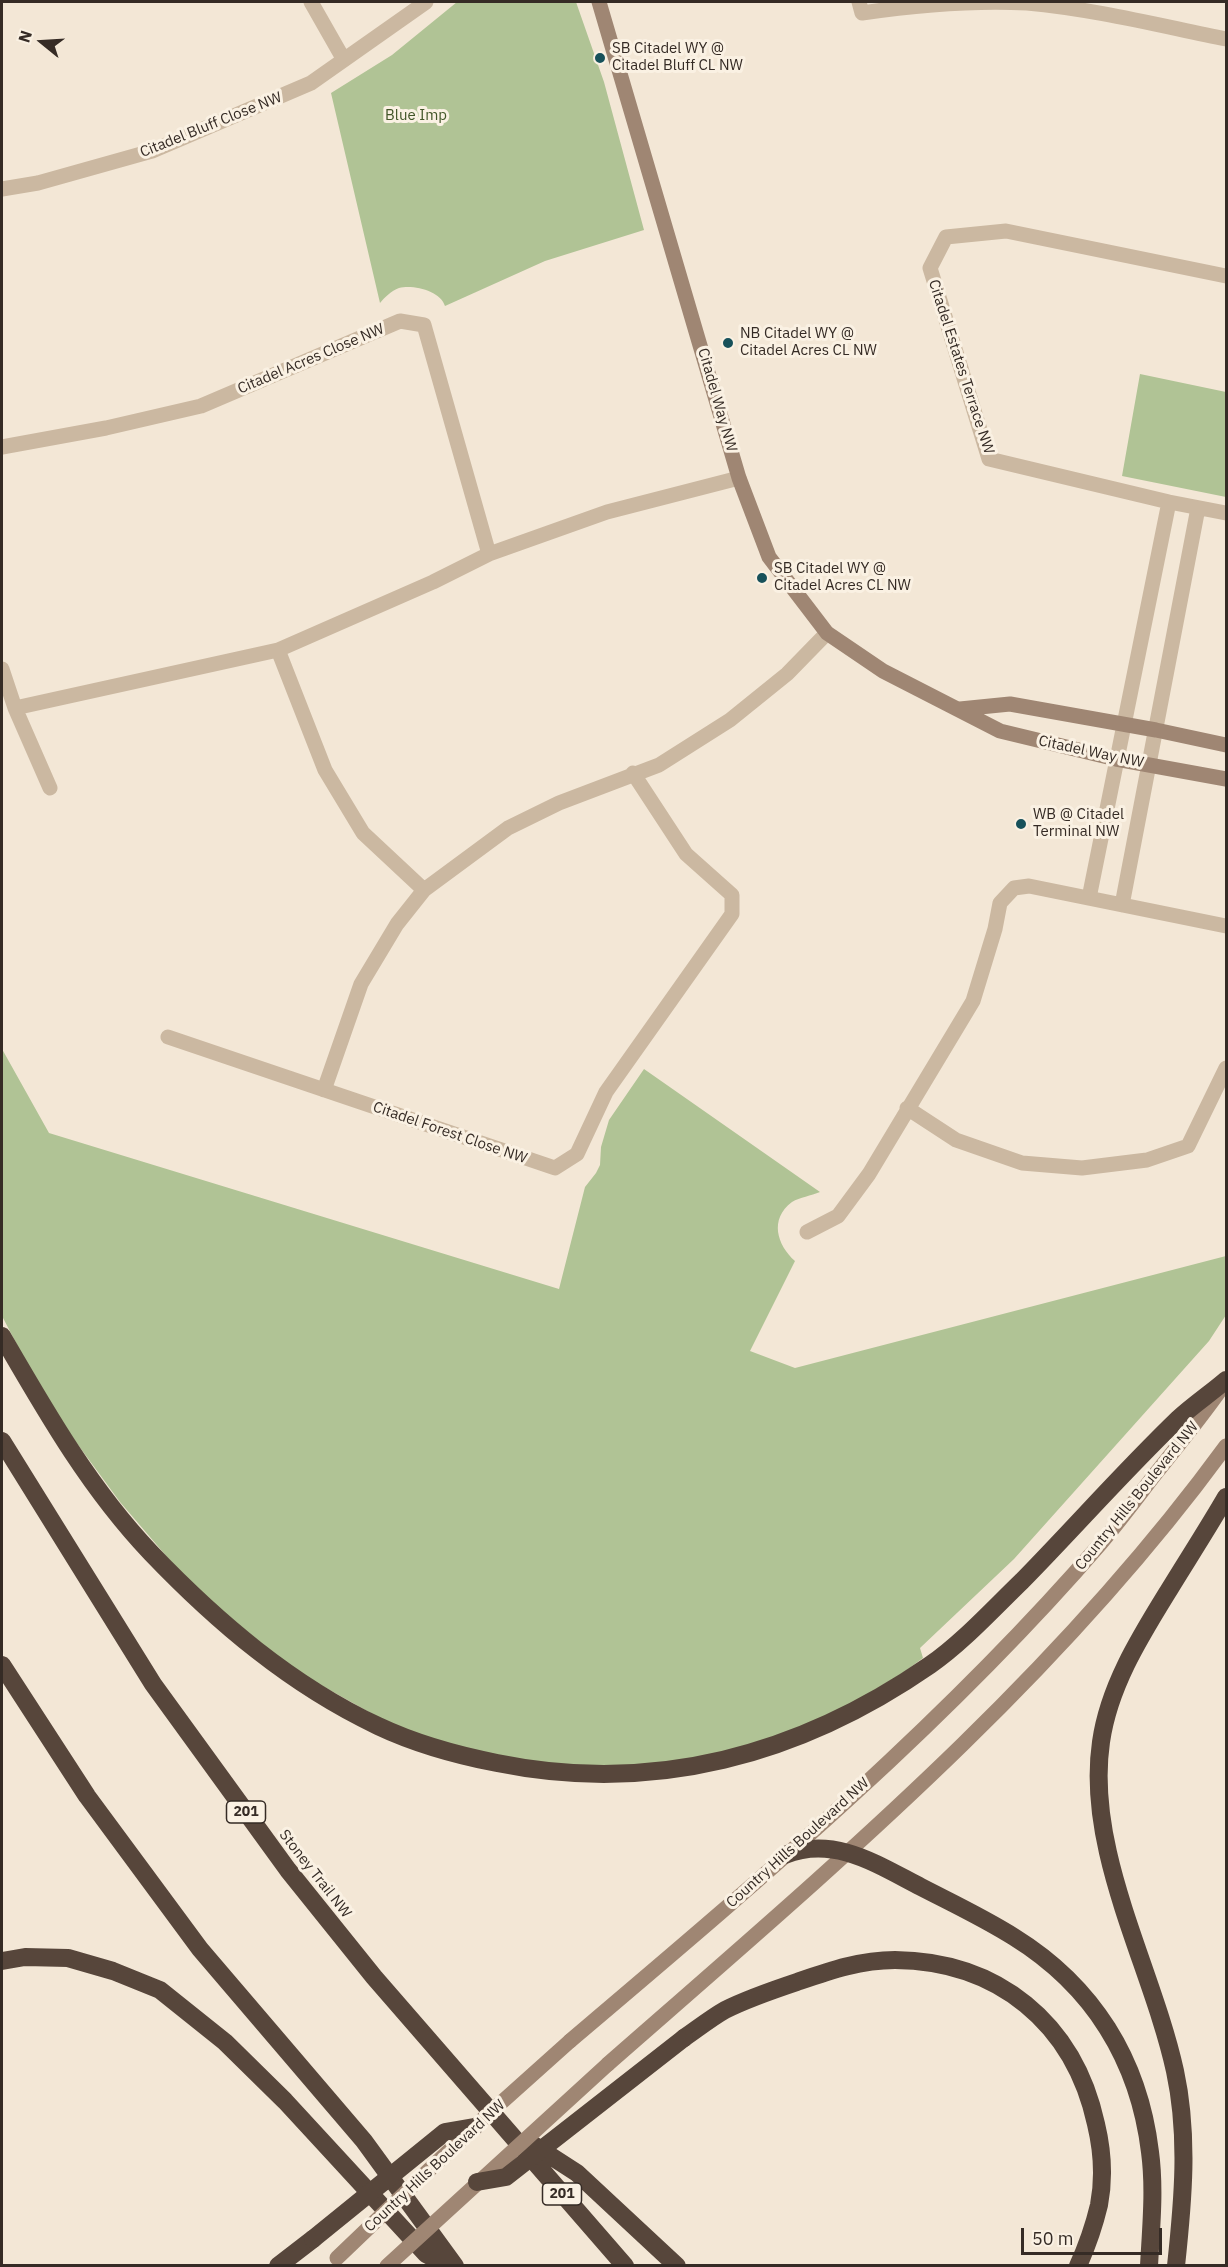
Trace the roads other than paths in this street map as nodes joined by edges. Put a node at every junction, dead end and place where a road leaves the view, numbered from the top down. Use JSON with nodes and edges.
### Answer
{"nodes":[{"id":1,"x":311,"y":2,"type":"edge"},
{"id":2,"x":426,"y":2,"type":"edge"},
{"id":3,"x":600,"y":2,"type":"edge"},
{"id":4,"x":859,"y":2,"type":"edge"},
{"id":5,"x":1097,"y":7,"type":"edge"},
{"id":6,"x":1227,"y":39,"type":"edge"},
{"id":7,"x":344,"y":60,"type":"junction"},
{"id":8,"x":2,"y":189,"type":"edge"},
{"id":9,"x":1227,"y":276,"type":"edge"},
{"id":10,"x":2,"y":447,"type":"edge"},
{"id":11,"x":739,"y":478,"type":"junction"},
{"id":12,"x":1169,"y":502,"type":"junction"},
{"id":13,"x":1198,"y":508,"type":"junction"},
{"id":14,"x":1227,"y":513,"type":"edge"},
{"id":15,"x":489,"y":554,"type":"junction"},
{"id":16,"x":827,"y":633,"type":"junction"},
{"id":17,"x":278,"y":650,"type":"junction"},
{"id":18,"x":2,"y":669,"type":"edge"},
{"id":19,"x":15,"y":708,"type":"junction"},
{"id":20,"x":960,"y":709,"type":"junction"},
{"id":21,"x":1123,"y":724,"type":"junction"},
{"id":22,"x":1156,"y":730,"type":"junction"},
{"id":23,"x":1227,"y":746,"type":"edge"},
{"id":24,"x":1116,"y":759,"type":"junction"},
{"id":25,"x":1149,"y":765,"type":"junction"},
{"id":26,"x":633,"y":773,"type":"junction"},
{"id":27,"x":1227,"y":779,"type":"edge"},
{"id":28,"x":50,"y":788,"type":"dead end"},
{"id":29,"x":424,"y":890,"type":"junction"},
{"id":30,"x":1089,"y":898,"type":"junction"},
{"id":31,"x":1122,"y":905,"type":"junction"},
{"id":32,"x":1227,"y":926,"type":"edge"},
{"id":33,"x":168,"y":1037,"type":"dead end"},
{"id":34,"x":1227,"y":1068,"type":"edge"},
{"id":35,"x":324,"y":1090,"type":"junction"},
{"id":36,"x":907,"y":1108,"type":"junction"},
{"id":37,"x":807,"y":1232,"type":"dead end"},
{"id":38,"x":2,"y":1336,"type":"edge"},
{"id":39,"x":1227,"y":1380,"type":"edge"},
{"id":40,"x":2,"y":1441,"type":"edge"},
{"id":41,"x":1227,"y":1446,"type":"edge"},
{"id":42,"x":1227,"y":1497,"type":"edge"},
{"id":43,"x":2,"y":1665,"type":"edge"},
{"id":44,"x":847,"y":1851,"type":"junction"},
{"id":45,"x":785,"y":1855,"type":"junction"},
{"id":46,"x":2,"y":1961,"type":"edge"},
{"id":47,"x":499,"y":2123,"type":"junction"},
{"id":48,"x":474,"y":2127,"type":"junction"},
{"id":49,"x":477,"y":2182,"type":"junction"},
{"id":50,"x":333,"y":2262,"type":"edge"},
{"id":51,"x":278,"y":2265,"type":"edge"},
{"id":52,"x":387,"y":2265,"type":"edge"},
{"id":53,"x":449,"y":2265,"type":"edge"},
{"id":54,"x":455,"y":2265,"type":"edge"},
{"id":55,"x":625,"y":2265,"type":"edge"},
{"id":56,"x":677,"y":2265,"type":"edge"},
{"id":57,"x":1078,"y":2265,"type":"edge"},
{"id":58,"x":1149,"y":2265,"type":"edge"},
{"id":59,"x":1176,"y":2265,"type":"edge"}],
"edges":[{"from":1,"to":7,"type":"street"},
{"from":2,"to":7,"type":"street","name":"Citadel Bluff Close NW"},
{"from":3,"to":11,"type":"main road","name":"Citadel Way NW"},
{"from":4,"to":5,"type":"street"},
{"from":5,"to":6,"type":"street"},
{"from":7,"to":8,"type":"street","name":"Citadel Bluff Close NW"},
{"from":9,"to":12,"type":"street","name":"Citadel Estates Terrace NW"},
{"from":10,"to":15,"type":"street","name":"Citadel Acres Close NW"},
{"from":11,"to":15,"type":"street"},
{"from":11,"to":16,"type":"main road","name":"Citadel Way NW"},
{"from":12,"to":13,"type":"street","name":"Citadel Estates Terrace NW"},
{"from":12,"to":21,"type":"street"},
{"from":13,"to":14,"type":"street","name":"Citadel Estates Terrace NW"},
{"from":13,"to":22,"type":"street"},
{"from":15,"to":17,"type":"street"},
{"from":16,"to":20,"type":"main road","name":"Citadel Way NW"},
{"from":16,"to":26,"type":"street"},
{"from":17,"to":19,"type":"street"},
{"from":17,"to":29,"type":"street"},
{"from":18,"to":19,"type":"street"},
{"from":19,"to":28,"type":"street"},
{"from":20,"to":21,"type":"main road"},
{"from":20,"to":24,"type":"main road","name":"Citadel Way NW"},
{"from":21,"to":22,"type":"main road"},
{"from":21,"to":24,"type":"street"},
{"from":22,"to":23,"type":"main road"},
{"from":22,"to":25,"type":"street"},
{"from":24,"to":25,"type":"main road","name":"Citadel Way NW"},
{"from":24,"to":30,"type":"street"},
{"from":25,"to":27,"type":"main road","name":"Citadel Way NW"},
{"from":25,"to":31,"type":"street"},
{"from":26,"to":29,"type":"street"},
{"from":26,"to":35,"type":"street","name":"Citadel Forest Close NW"},
{"from":29,"to":35,"type":"street"},
{"from":30,"to":31,"type":"street"},
{"from":30,"to":36,"type":"street"},
{"from":31,"to":32,"type":"street"},
{"from":33,"to":35,"type":"street"},
{"from":34,"to":36,"type":"street"},
{"from":36,"to":37,"type":"street"},
{"from":38,"to":39,"type":"highway"},
{"from":39,"to":45,"type":"main road","name":"Country Hills Boulevard NW"},
{"from":40,"to":47,"type":"highway","name":"Stoney Trail NW","number":"201"},
{"from":41,"to":44,"type":"main road"},
{"from":42,"to":59,"type":"highway"},
{"from":43,"to":54,"type":"highway"},
{"from":44,"to":45,"type":"highway"},
{"from":44,"to":49,"type":"main road","bridge":true},
{"from":44,"to":58,"type":"highway"},
{"from":45,"to":48,"type":"main road","name":"Country Hills Boulevard NW","bridge":true},
{"from":46,"to":53,"type":"highway"},
{"from":47,"to":55,"type":"highway","name":"Stoney Trail NW","number":"201"},
{"from":47,"to":56,"type":"highway"},
{"from":48,"to":50,"type":"main road","name":"Country Hills Boulevard NW","bridge":true},
{"from":48,"to":51,"type":"highway","bridge":true},
{"from":49,"to":52,"type":"main road","bridge":true},
{"from":49,"to":57,"type":"highway","bridge":true}]}
